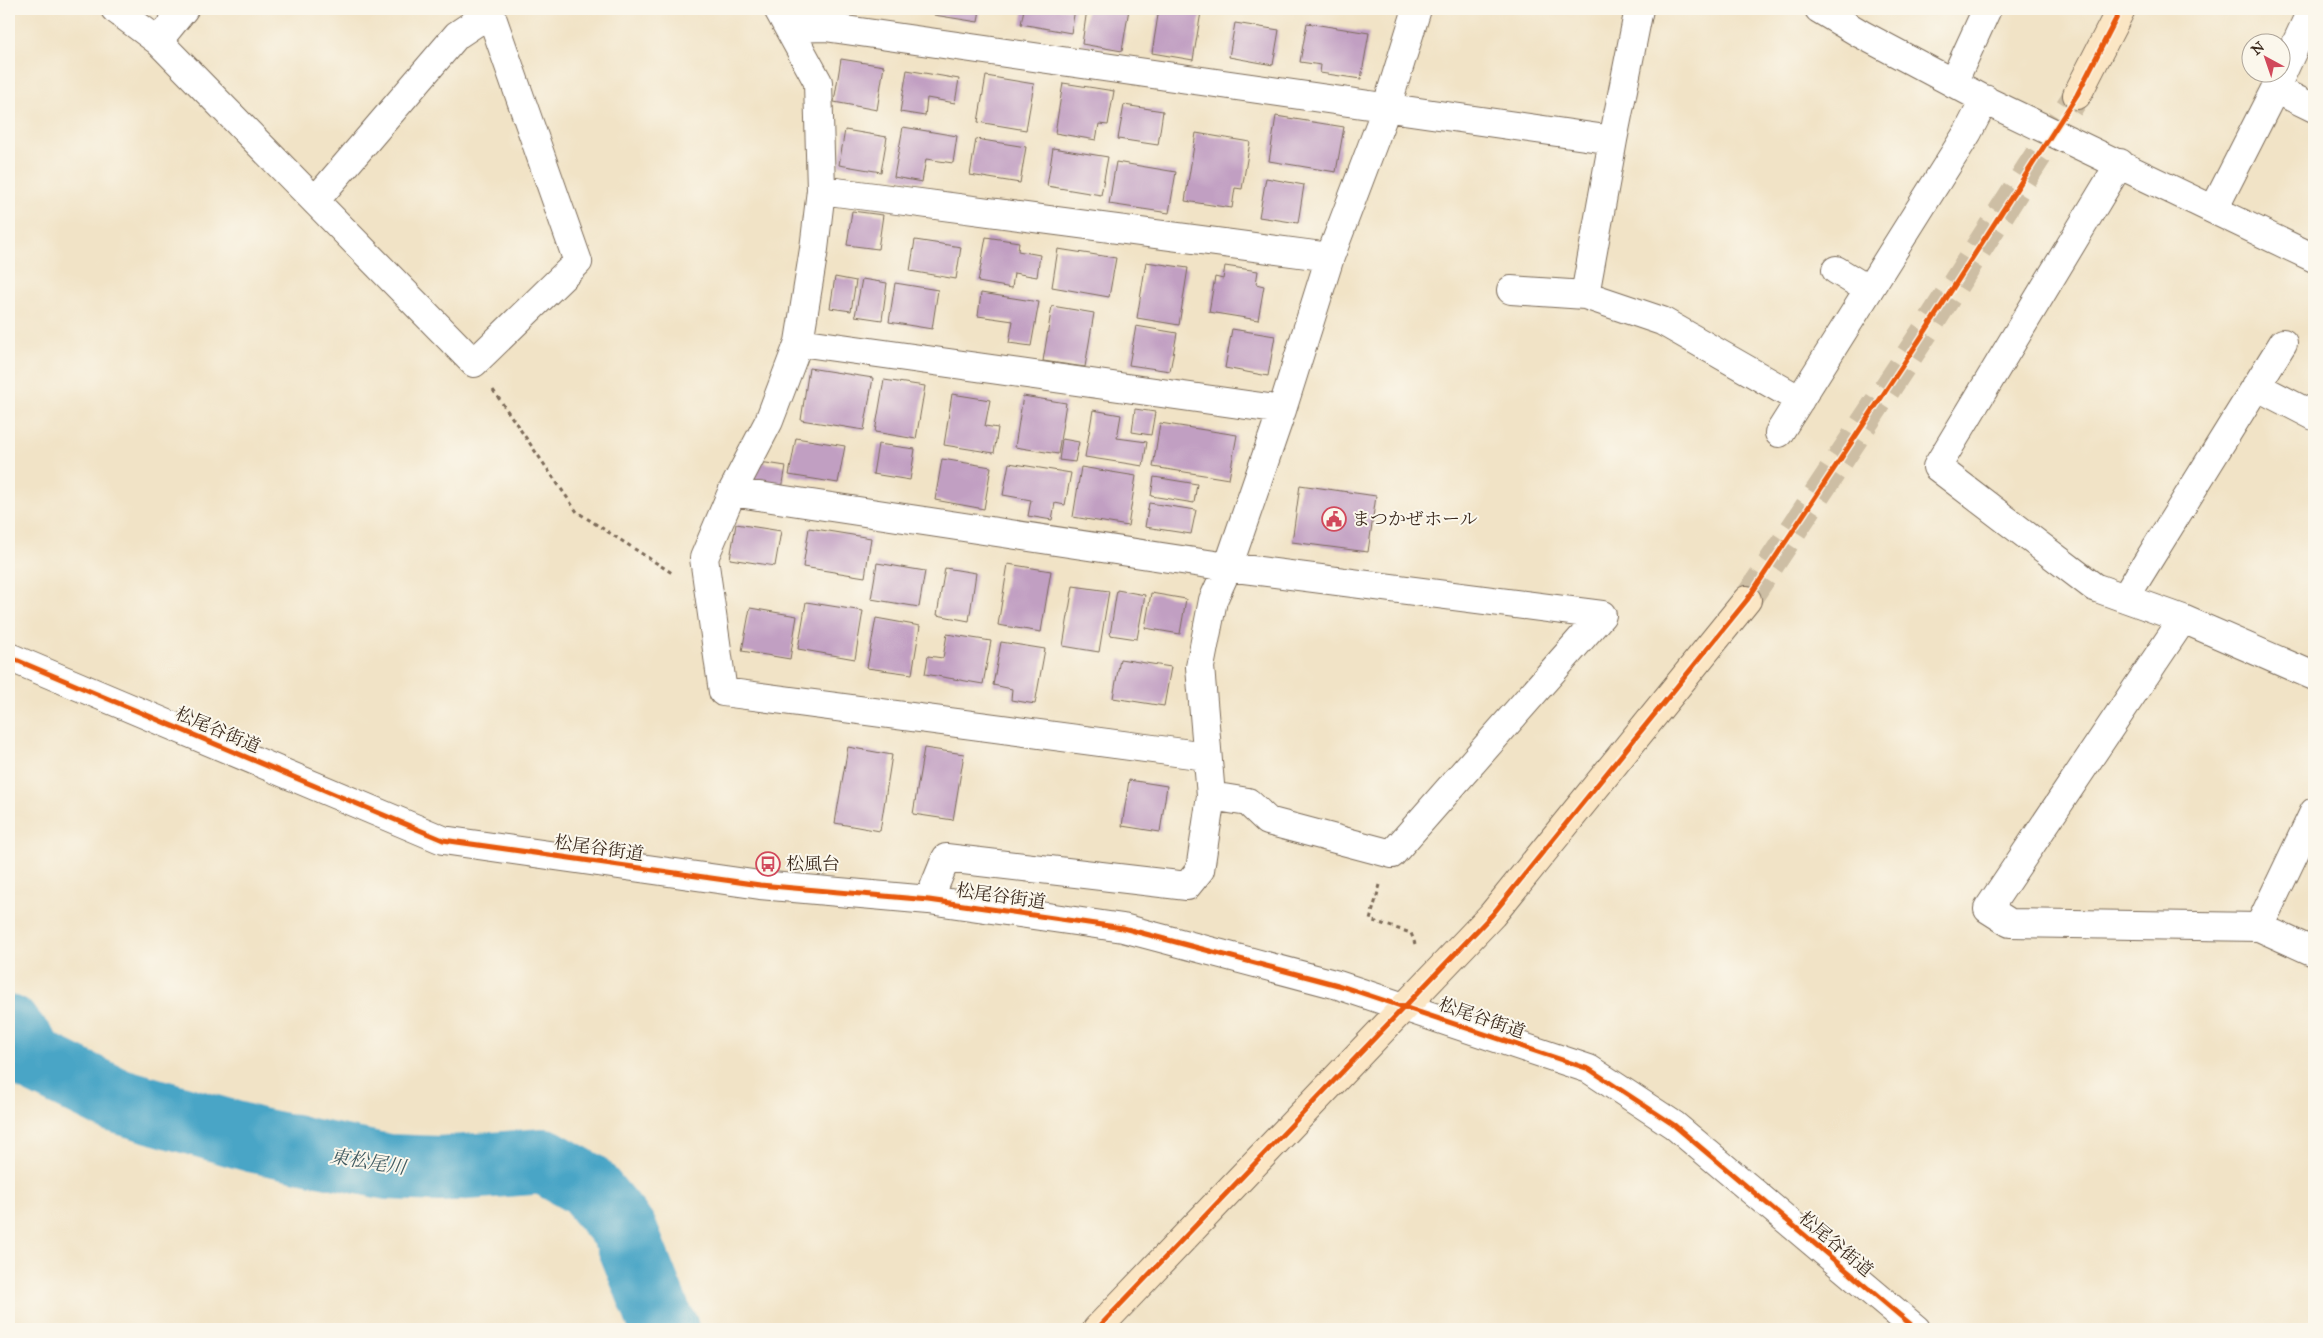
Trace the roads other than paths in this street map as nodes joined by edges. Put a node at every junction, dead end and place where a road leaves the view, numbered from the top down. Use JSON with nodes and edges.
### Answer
{"nodes":[{"id":1,"x":115,"y":9,"type":"edge"},
{"id":2,"x":184,"y":9,"type":"edge"},
{"id":3,"x":1417,"y":9,"type":"edge"},
{"id":4,"x":1639,"y":9,"type":"edge"},
{"id":5,"x":1819,"y":9,"type":"edge"},
{"id":6,"x":1987,"y":9,"type":"edge"},
{"id":7,"x":2121,"y":9,"type":"edge"},
{"id":8,"x":2312,"y":9,"type":"edge"},
{"id":9,"x":490,"y":11,"type":"edge"},
{"id":10,"x":784,"y":18,"type":"edge"},
{"id":11,"x":158,"y":41,"type":"junction"},
{"id":12,"x":1953,"y":83,"type":"junction"},
{"id":13,"x":2275,"y":89,"type":"junction"},
{"id":14,"x":2077,"y":95,"type":"tunnel mouth"},
{"id":15,"x":1985,"y":99,"type":"junction"},
{"id":16,"x":2314,"y":108,"type":"edge"},
{"id":17,"x":1386,"y":109,"type":"junction"},
{"id":18,"x":1613,"y":140,"type":"junction"},
{"id":19,"x":2120,"y":163,"type":"junction"},
{"id":20,"x":821,"y":190,"type":"junction"},
{"id":21,"x":315,"y":201,"type":"junction"},
{"id":22,"x":2214,"y":209,"type":"junction"},
{"id":23,"x":1330,"y":257,"type":"junction"},
{"id":24,"x":2314,"y":258,"type":"edge"},
{"id":25,"x":1836,"y":270,"type":"dead end"},
{"id":26,"x":1510,"y":290,"type":"dead end"},
{"id":27,"x":1869,"y":290,"type":"junction"},
{"id":28,"x":1585,"y":295,"type":"junction"},
{"id":29,"x":799,"y":342,"type":"junction"},
{"id":30,"x":2283,"y":343,"type":"dead end"},
{"id":31,"x":2256,"y":386,"type":"junction"},
{"id":32,"x":1800,"y":400,"type":"junction"},
{"id":33,"x":1282,"y":410,"type":"junction"},
{"id":34,"x":2314,"y":416,"type":"edge"},
{"id":35,"x":1779,"y":433,"type":"dead end"},
{"id":36,"x":732,"y":492,"type":"junction"},
{"id":37,"x":1228,"y":567,"type":"junction"},
{"id":38,"x":2125,"y":598,"type":"junction"},
{"id":39,"x":1748,"y":600,"type":"tunnel mouth"},
{"id":40,"x":2183,"y":619,"type":"junction"},
{"id":41,"x":9,"y":657,"type":"edge"},
{"id":42,"x":2314,"y":676,"type":"edge"},
{"id":43,"x":1206,"y":756,"type":"junction"},
{"id":44,"x":1211,"y":796,"type":"junction"},
{"id":45,"x":2314,"y":812,"type":"edge"},
{"id":46,"x":929,"y":900,"type":"junction"},
{"id":47,"x":2259,"y":927,"type":"junction"},
{"id":48,"x":2314,"y":952,"type":"edge"},
{"id":49,"x":1404,"y":1007,"type":"junction"},
{"id":50,"x":1097,"y":1329,"type":"edge"},
{"id":51,"x":1916,"y":1329,"type":"edge"}],
"edges":[{"from":1,"to":11,"type":"street"},
{"from":2,"to":11,"type":"street"},
{"from":3,"to":17,"type":"street"},
{"from":4,"to":18,"type":"street"},
{"from":5,"to":12,"type":"street"},
{"from":6,"to":12,"type":"street"},
{"from":7,"to":14,"type":"street"},
{"from":8,"to":13,"type":"street"},
{"from":9,"to":21,"type":"street"},
{"from":9,"to":21,"type":"street"},
{"from":10,"to":17,"type":"street"},
{"from":10,"to":20,"type":"street"},
{"from":11,"to":21,"type":"street"},
{"from":12,"to":15,"type":"street"},
{"from":13,"to":16,"type":"street"},
{"from":13,"to":22,"type":"street"},
{"from":15,"to":19,"type":"street"},
{"from":15,"to":27,"type":"street"},
{"from":17,"to":18,"type":"street"},
{"from":17,"to":23,"type":"street"},
{"from":18,"to":28,"type":"street"},
{"from":19,"to":22,"type":"street"},
{"from":19,"to":38,"type":"street"},
{"from":20,"to":23,"type":"street"},
{"from":20,"to":29,"type":"street"},
{"from":22,"to":24,"type":"street"},
{"from":23,"to":33,"type":"street"},
{"from":25,"to":27,"type":"street"},
{"from":26,"to":28,"type":"street"},
{"from":27,"to":32,"type":"street"},
{"from":28,"to":32,"type":"street"},
{"from":29,"to":33,"type":"street"},
{"from":29,"to":36,"type":"street"},
{"from":30,"to":31,"type":"street"},
{"from":31,"to":34,"type":"street"},
{"from":31,"to":38,"type":"street"},
{"from":32,"to":35,"type":"street"},
{"from":33,"to":37,"type":"street"},
{"from":36,"to":37,"type":"street"},
{"from":36,"to":43,"type":"street"},
{"from":37,"to":43,"type":"street"},
{"from":37,"to":44,"type":"street"},
{"from":38,"to":40,"type":"street"},
{"from":39,"to":49,"type":"street"},
{"from":40,"to":42,"type":"street"},
{"from":40,"to":47,"type":"street"},
{"from":41,"to":46,"type":"street","name":"松尾谷街道"},
{"from":43,"to":44,"type":"street"},
{"from":44,"to":46,"type":"street"},
{"from":45,"to":47,"type":"street"},
{"from":46,"to":49,"type":"street","name":"松尾谷街道"},
{"from":47,"to":48,"type":"street"},
{"from":49,"to":50,"type":"street"},
{"from":49,"to":51,"type":"street","name":"松尾谷街道"}]}
